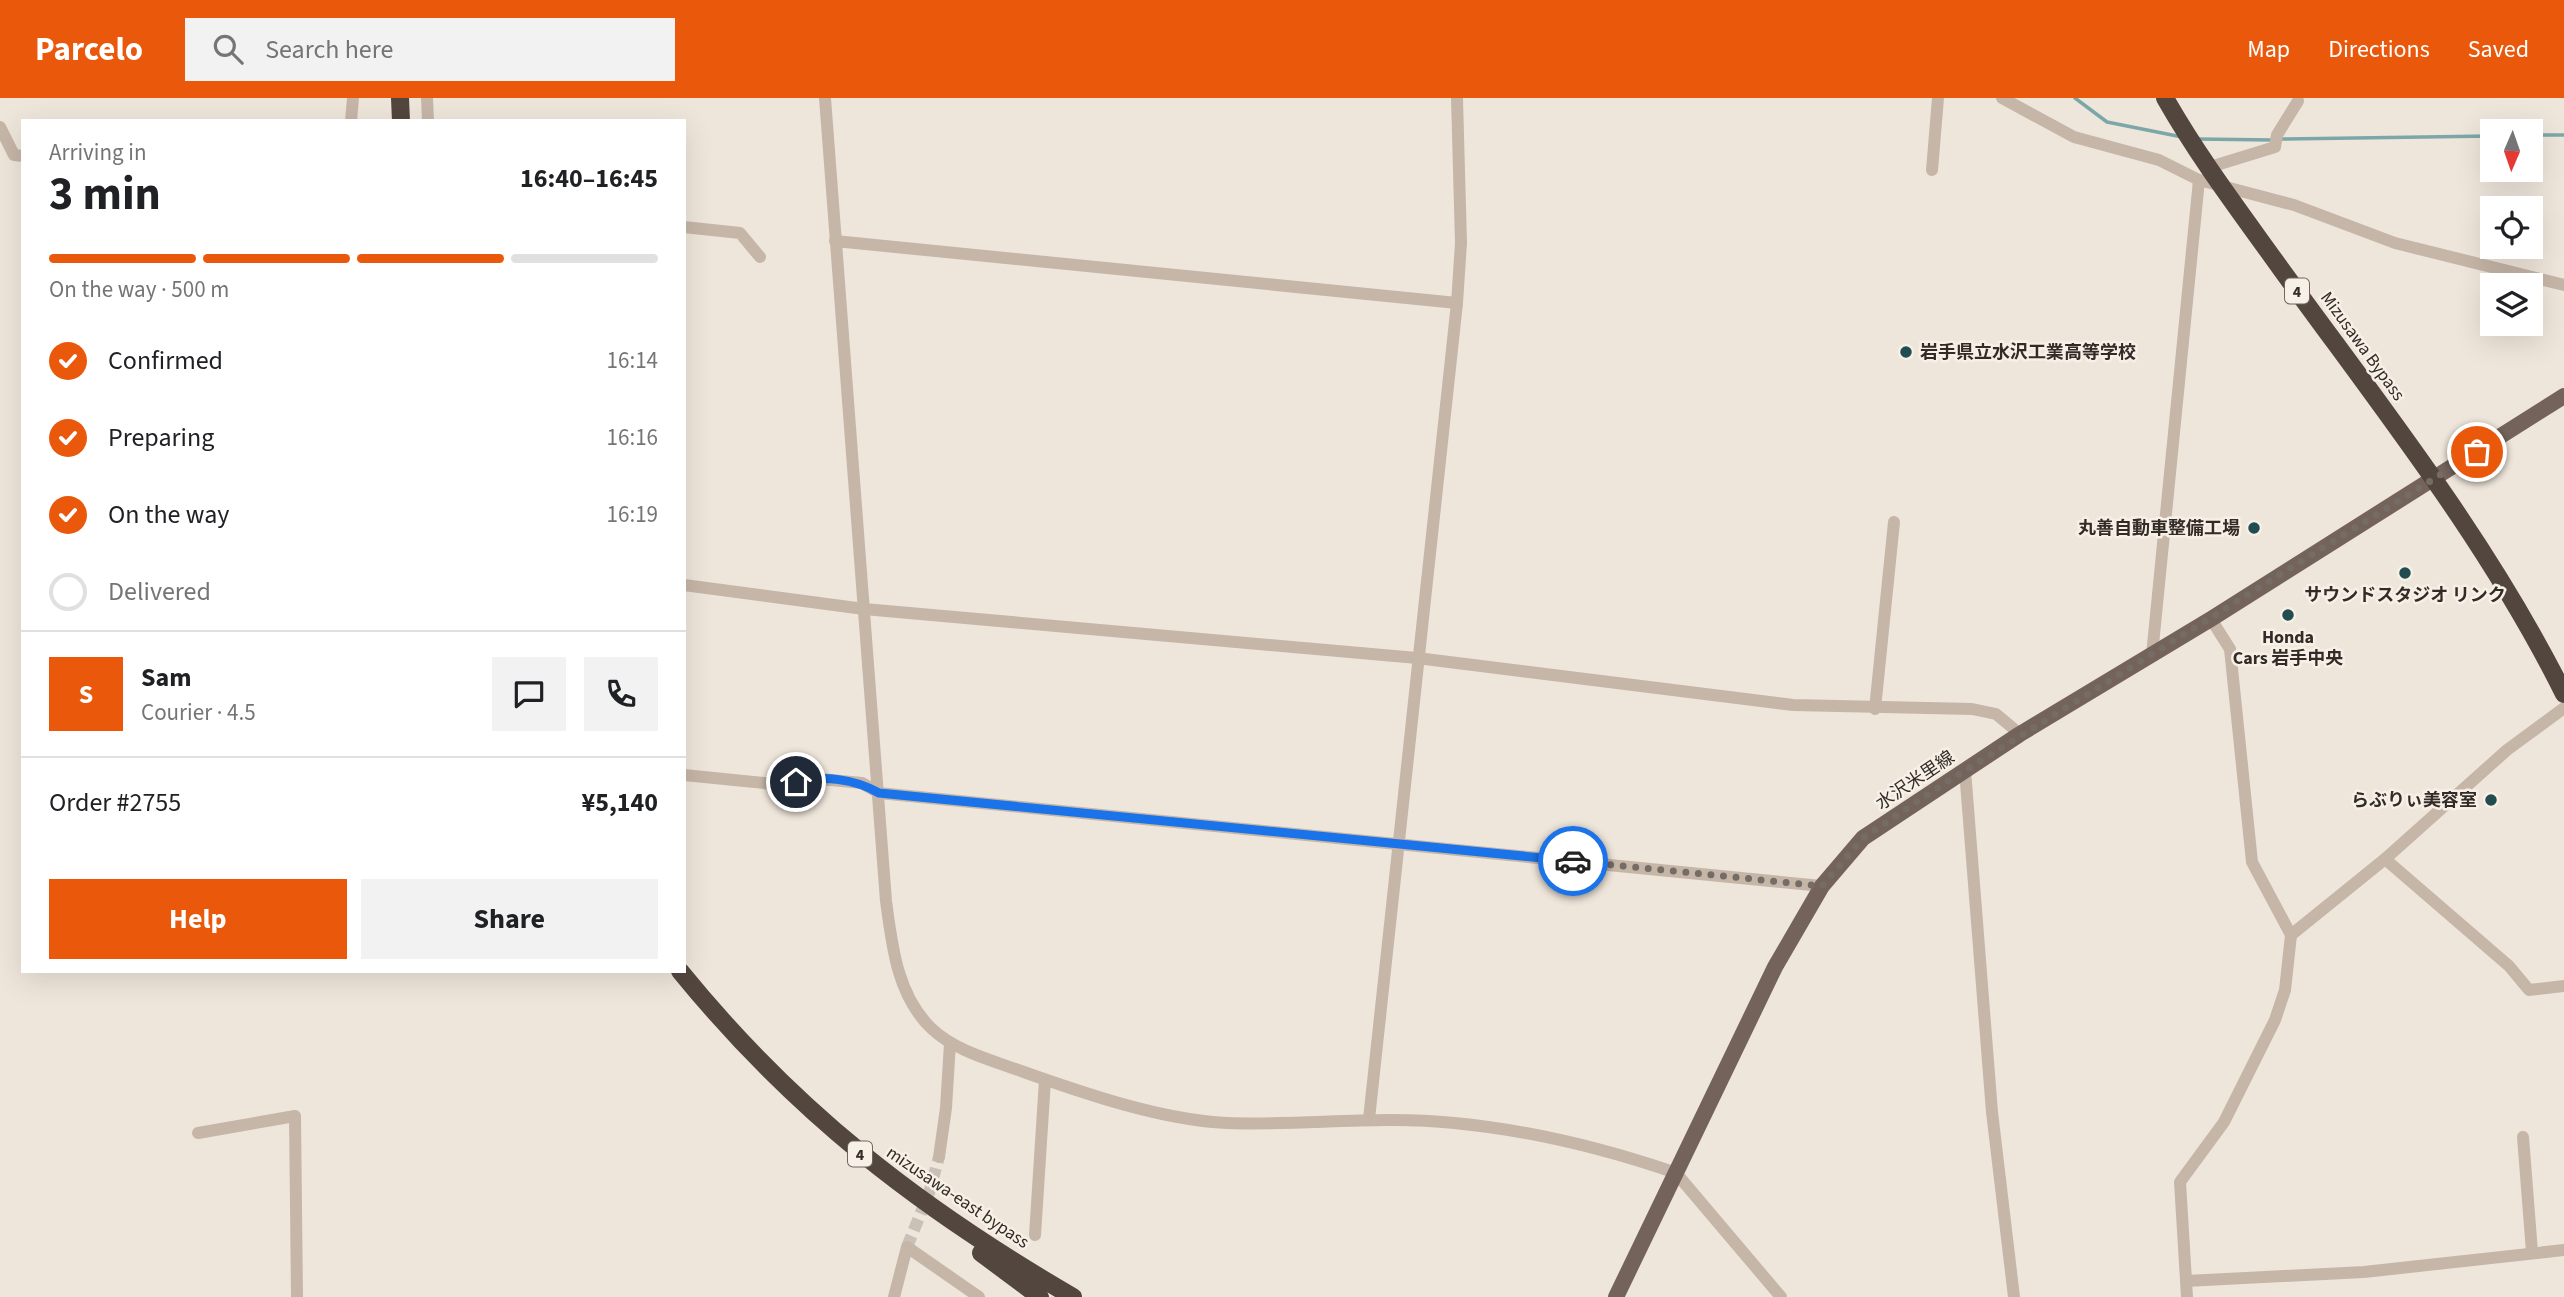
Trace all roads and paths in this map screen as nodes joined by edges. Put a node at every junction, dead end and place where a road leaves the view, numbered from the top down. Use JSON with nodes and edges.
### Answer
{"nodes":[{"id":1,"x":353,"y":98,"type":"edge"},
{"id":2,"x":400,"y":98,"type":"edge"},
{"id":3,"x":427,"y":98,"type":"edge"},
{"id":4,"x":825,"y":98,"type":"edge"},
{"id":5,"x":1457,"y":98,"type":"edge"},
{"id":6,"x":1938,"y":98,"type":"edge"},
{"id":7,"x":2002,"y":98,"type":"edge"},
{"id":8,"x":2165,"y":98,"type":"edge"},
{"id":9,"x":2298,"y":101,"type":"dead end"},
{"id":10,"x":351,"y":119,"type":"edge"},
{"id":11,"x":401,"y":119,"type":"edge"},
{"id":12,"x":428,"y":119,"type":"edge"},
{"id":13,"x":0,"y":127,"type":"edge"},
{"id":14,"x":21,"y":156,"type":"edge"},
{"id":15,"x":1932,"y":170,"type":"dead end"},
{"id":16,"x":2204,"y":174,"type":"junction"},
{"id":17,"x":2220,"y":185,"type":"junction"},
{"id":18,"x":686,"y":227,"type":"edge"},
{"id":19,"x":835,"y":241,"type":"junction"},
{"id":20,"x":760,"y":257,"type":"dead end"},
{"id":21,"x":2564,"y":285,"type":"edge"},
{"id":22,"x":1457,"y":303,"type":"junction"},
{"id":23,"x":2564,"y":396,"type":"edge"},
{"id":24,"x":2434,"y":480,"type":"junction"},
{"id":25,"x":1894,"y":522,"type":"dead end"},
{"id":26,"x":686,"y":585,"type":"edge"},
{"id":27,"x":864,"y":609,"type":"junction"},
{"id":28,"x":2211,"y":619,"type":"junction"},
{"id":29,"x":2152,"y":655,"type":"junction"},
{"id":30,"x":1418,"y":658,"type":"junction"},
{"id":31,"x":2562,"y":682,"type":"edge"},
{"id":32,"x":2564,"y":708,"type":"edge"},
{"id":33,"x":1875,"y":709,"type":"junction"},
{"id":34,"x":2020,"y":734,"type":"junction"},
{"id":35,"x":1965,"y":770,"type":"junction"},
{"id":36,"x":686,"y":775,"type":"edge"},
{"id":37,"x":879,"y":793,"type":"junction"},
{"id":38,"x":1399,"y":844,"type":"junction"},
{"id":39,"x":2385,"y":859,"type":"junction"},
{"id":40,"x":1822,"y":886,"type":"junction"},
{"id":41,"x":2291,"y":935,"type":"junction"},
{"id":42,"x":682,"y":973,"type":"edge"},
{"id":43,"x":2564,"y":986,"type":"edge"},
{"id":44,"x":950,"y":1043,"type":"junction"},
{"id":45,"x":1045,"y":1080,"type":"junction"},
{"id":46,"x":1369,"y":1119,"type":"junction"},
{"id":47,"x":198,"y":1133,"type":"dead end"},
{"id":48,"x":2523,"y":1137,"type":"dead end"},
{"id":49,"x":863,"y":1157,"type":"junction"},
{"id":50,"x":939,"y":1157,"type":"tunnel mouth"},
{"id":51,"x":1676,"y":1173,"type":"junction"},
{"id":52,"x":1035,"y":1235,"type":"dead end"},
{"id":53,"x":2564,"y":1250,"type":"edge"},
{"id":54,"x":2532,"y":1252,"type":"junction"},
{"id":55,"x":2186,"y":1281,"type":"junction"},
{"id":56,"x":1073,"y":1296,"type":"edge"},
{"id":57,"x":297,"y":1297,"type":"edge"},
{"id":58,"x":894,"y":1297,"type":"edge"},
{"id":59,"x":979,"y":1297,"type":"edge"},
{"id":60,"x":1040,"y":1297,"type":"edge"},
{"id":61,"x":1616,"y":1297,"type":"edge"},
{"id":62,"x":1781,"y":1297,"type":"edge"},
{"id":63,"x":2014,"y":1297,"type":"edge"},
{"id":64,"x":2188,"y":1297,"type":"edge"}],
"edges":[{"from":1,"to":10,"type":"street"},
{"from":2,"to":11,"type":"highway"},
{"from":3,"to":12,"type":"street"},
{"from":4,"to":19,"type":"street"},
{"from":5,"to":22,"type":"street"},
{"from":6,"to":15,"type":"street"},
{"from":7,"to":16,"type":"street"},
{"from":8,"to":16,"type":"highway","name":"Mizusawa Bypass","number":"4"},
{"from":9,"to":16,"type":"street"},
{"from":13,"to":14,"type":"street"},
{"from":16,"to":17,"type":"highway","name":"Mizusawa Bypass","number":"4"},
{"from":16,"to":29,"type":"street"},
{"from":17,"to":21,"type":"street"},
{"from":17,"to":24,"type":"highway","name":"Mizusawa Bypass","number":"4"},
{"from":18,"to":20,"type":"street"},
{"from":19,"to":22,"type":"street"},
{"from":19,"to":27,"type":"street"},
{"from":22,"to":30,"type":"street"},
{"from":23,"to":24,"type":"main road","name":"水沢米里線"},
{"from":24,"to":28,"type":"main road","name":"水沢米里線"},
{"from":24,"to":31,"type":"highway","number":"4"},
{"from":25,"to":33,"type":"street"},
{"from":26,"to":27,"type":"street"},
{"from":27,"to":30,"type":"street"},
{"from":27,"to":37,"type":"street"},
{"from":28,"to":29,"type":"main road","name":"水沢米里線"},
{"from":28,"to":41,"type":"street"},
{"from":29,"to":34,"type":"main road","name":"水沢米里線"},
{"from":30,"to":33,"type":"street"},
{"from":30,"to":38,"type":"street"},
{"from":32,"to":39,"type":"street"},
{"from":33,"to":34,"type":"street"},
{"from":34,"to":35,"type":"main road","name":"水沢米里線"},
{"from":35,"to":40,"type":"main road","name":"水沢米里線"},
{"from":35,"to":63,"type":"street"},
{"from":36,"to":37,"type":"street"},
{"from":37,"to":38,"type":"street"},
{"from":37,"to":44,"type":"street"},
{"from":38,"to":40,"type":"street"},
{"from":38,"to":46,"type":"street"},
{"from":39,"to":41,"type":"street"},
{"from":39,"to":43,"type":"street"},
{"from":40,"to":51,"type":"main road","name":"水沢米里線"},
{"from":41,"to":55,"type":"street"},
{"from":42,"to":49,"type":"highway","name":"mizusawa-east bypass","number":"4"},
{"from":44,"to":45,"type":"street"},
{"from":44,"to":50,"type":"street"},
{"from":45,"to":46,"type":"street"},
{"from":45,"to":52,"type":"street"},
{"from":46,"to":51,"type":"street"},
{"from":47,"to":57,"type":"street"},
{"from":48,"to":54,"type":"street"},
{"from":49,"to":56,"type":"highway","name":"mizusawa-east bypass","number":"4"},
{"from":49,"to":60,"type":"highway"},
{"from":51,"to":61,"type":"main road","name":"水沢米里線"},
{"from":51,"to":62,"type":"street"},
{"from":53,"to":54,"type":"street"},
{"from":54,"to":55,"type":"street"},
{"from":55,"to":64,"type":"street"},
{"from":58,"to":59,"type":"street"}]}
